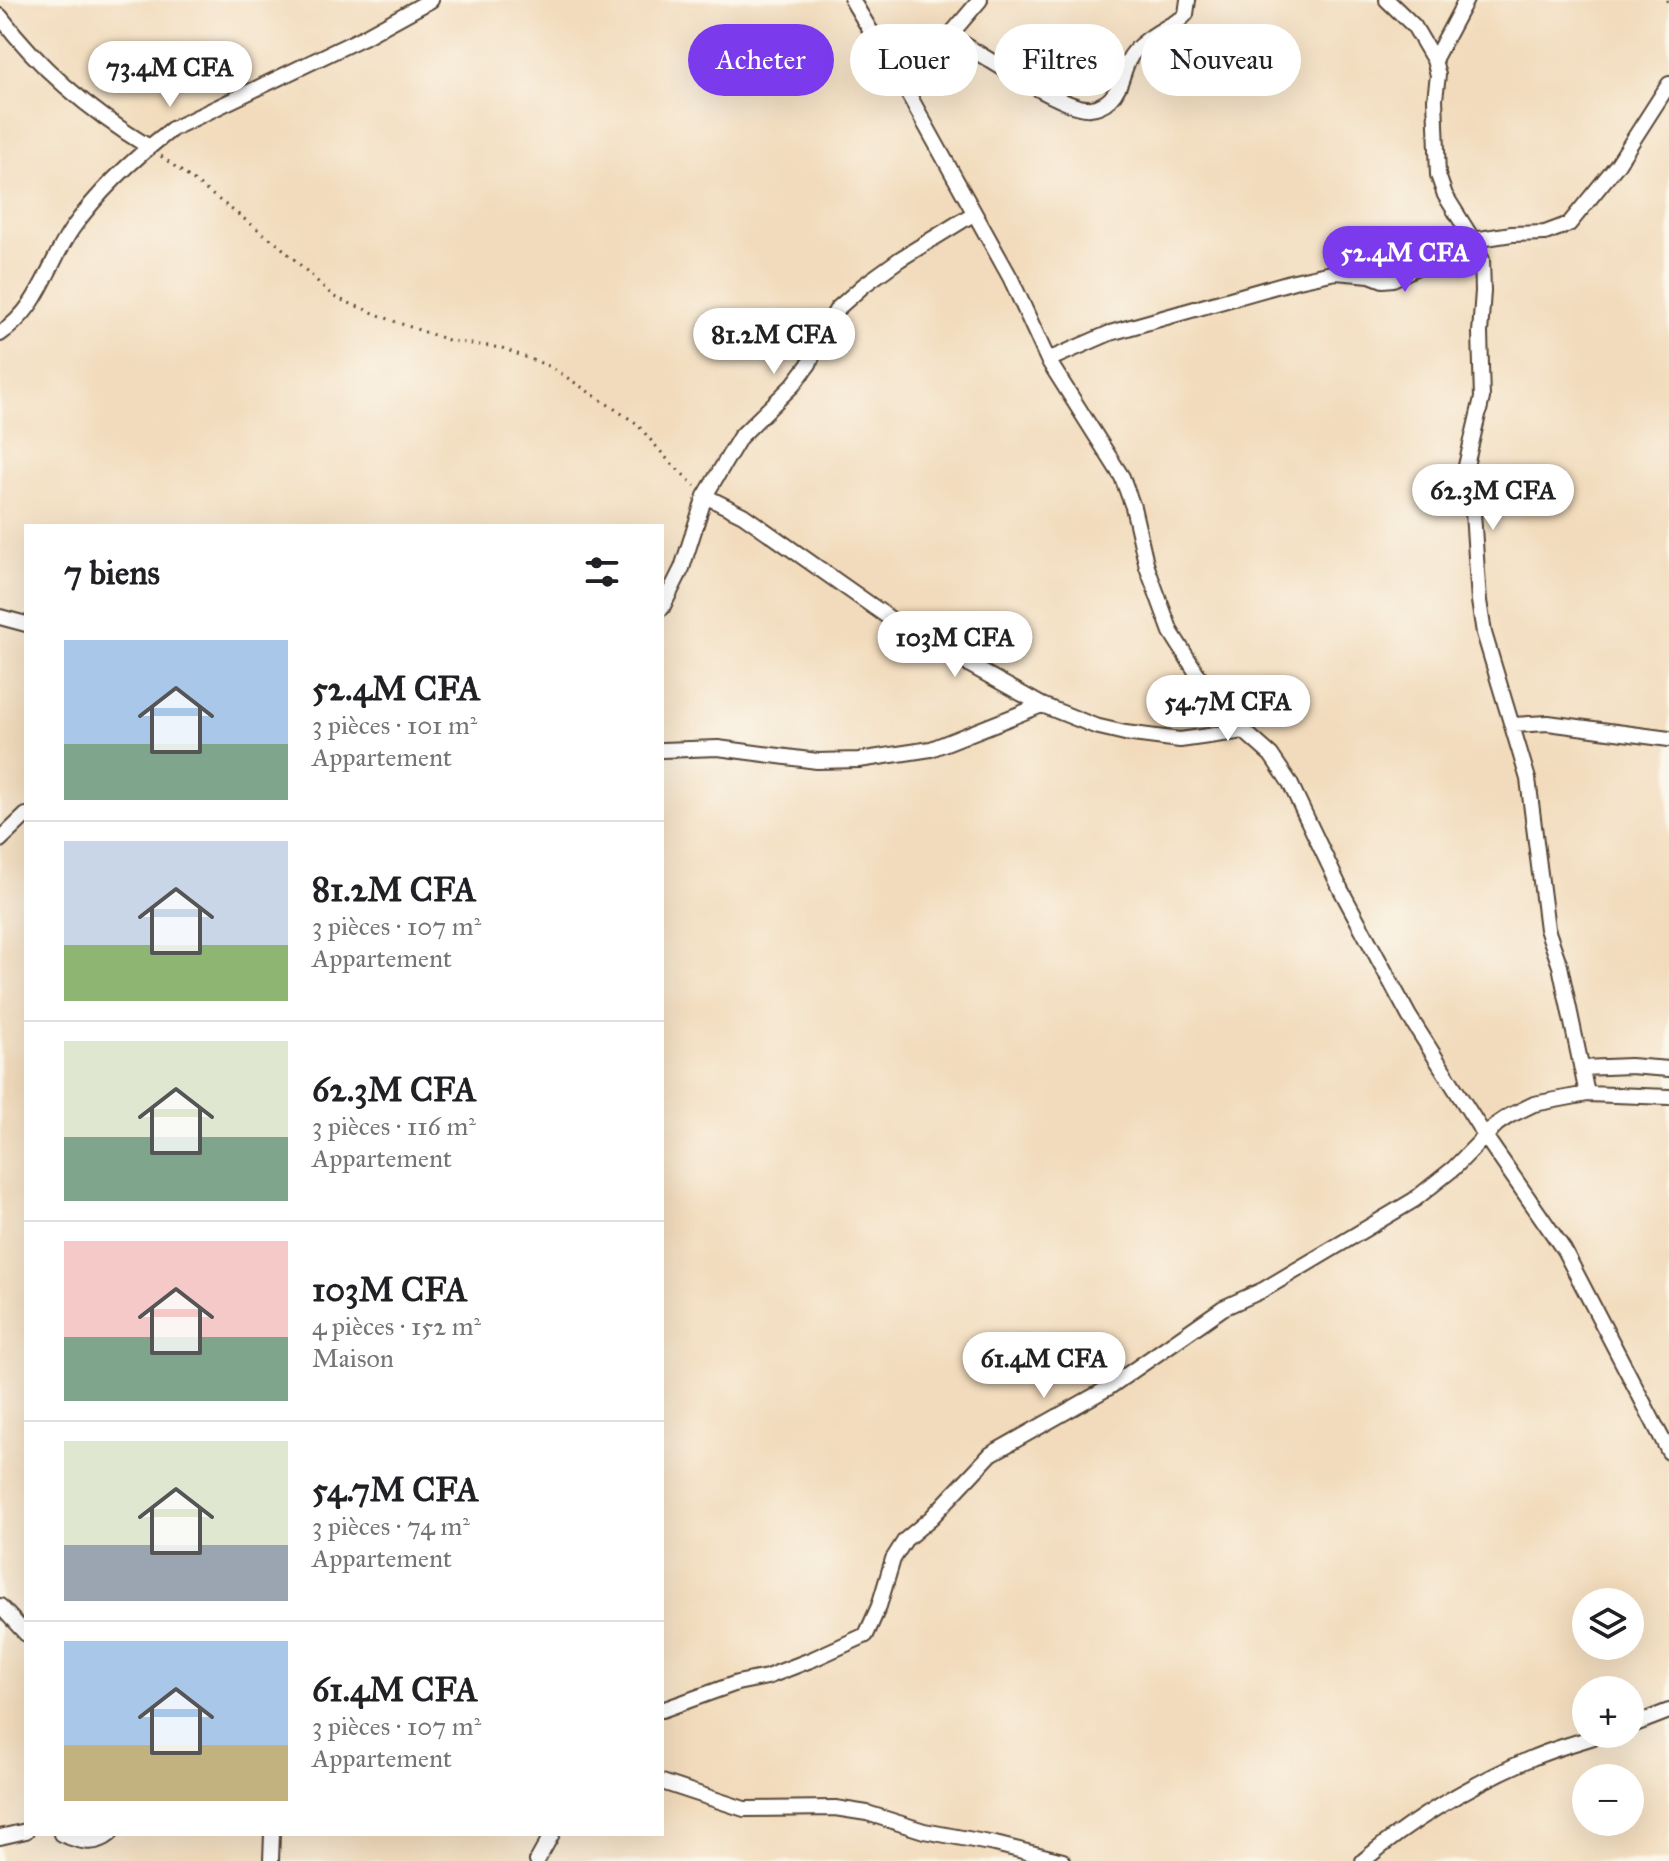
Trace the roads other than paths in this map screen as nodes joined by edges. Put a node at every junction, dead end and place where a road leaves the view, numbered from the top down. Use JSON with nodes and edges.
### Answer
{"nodes":[{"id":1,"x":431,"y":0,"type":"edge"},
{"id":2,"x":852,"y":0,"type":"edge"},
{"id":3,"x":980,"y":0,"type":"edge"},
{"id":4,"x":1188,"y":0,"type":"edge"},
{"id":5,"x":1387,"y":0,"type":"edge"},
{"id":6,"x":1466,"y":0,"type":"edge"},
{"id":7,"x":0,"y":16,"type":"edge"},
{"id":8,"x":866,"y":24,"type":"edge"},
{"id":9,"x":961,"y":24,"type":"edge"},
{"id":10,"x":978,"y":52,"type":"edge"},
{"id":11,"x":1434,"y":60,"type":"junction"},
{"id":12,"x":1669,"y":84,"type":"edge"},
{"id":13,"x":909,"y":96,"type":"edge"},
{"id":14,"x":149,"y":147,"type":"junction"},
{"id":15,"x":973,"y":214,"type":"junction"},
{"id":16,"x":1473,"y":240,"type":"junction"},
{"id":17,"x":0,"y":334,"type":"edge"},
{"id":18,"x":1048,"y":360,"type":"junction"},
{"id":19,"x":705,"y":496,"type":"junction"},
{"id":20,"x":664,"y":604,"type":"edge"},
{"id":21,"x":0,"y":617,"type":"edge"},
{"id":22,"x":24,"y":623,"type":"edge"},
{"id":23,"x":1042,"y":705,"type":"junction"},
{"id":24,"x":1513,"y":725,"type":"junction"},
{"id":25,"x":1244,"y":731,"type":"junction"},
{"id":26,"x":1669,"y":739,"type":"edge"},
{"id":27,"x":664,"y":750,"type":"edge"},
{"id":28,"x":24,"y":817,"type":"edge"},
{"id":29,"x":0,"y":840,"type":"edge"},
{"id":30,"x":1582,"y":1068,"type":"junction"},
{"id":31,"x":1669,"y":1069,"type":"edge"},
{"id":32,"x":1587,"y":1094,"type":"junction"},
{"id":33,"x":1669,"y":1097,"type":"edge"},
{"id":34,"x":1485,"y":1136,"type":"junction"},
{"id":35,"x":1664,"y":1432,"type":"edge"},
{"id":36,"x":1669,"y":1452,"type":"edge"},
{"id":37,"x":0,"y":1606,"type":"edge"},
{"id":38,"x":24,"y":1632,"type":"edge"},
{"id":39,"x":664,"y":1709,"type":"edge"},
{"id":40,"x":1669,"y":1711,"type":"edge"},
{"id":41,"x":1644,"y":1721,"type":"edge"},
{"id":42,"x":1572,"y":1744,"type":"edge"},
{"id":43,"x":664,"y":1783,"type":"edge"},
{"id":44,"x":24,"y":1831,"type":"edge"},
{"id":45,"x":68,"y":1836,"type":"edge"},
{"id":46,"x":108,"y":1836,"type":"edge"},
{"id":47,"x":272,"y":1836,"type":"edge"},
{"id":48,"x":551,"y":1836,"type":"edge"},
{"id":49,"x":0,"y":1837,"type":"edge"},
{"id":50,"x":1056,"y":1860,"type":"edge"},
{"id":51,"x":271,"y":1861,"type":"edge"},
{"id":52,"x":537,"y":1861,"type":"edge"},
{"id":53,"x":1363,"y":1861,"type":"edge"}],
"edges":[{"from":1,"to":14,"type":"street"},
{"from":2,"to":8,"type":"street"},
{"from":3,"to":9,"type":"street"},
{"from":4,"to":10,"type":"street"},
{"from":5,"to":11,"type":"street"},
{"from":6,"to":11,"type":"street"},
{"from":7,"to":14,"type":"street"},
{"from":11,"to":16,"type":"street"},
{"from":12,"to":16,"type":"street"},
{"from":13,"to":15,"type":"street"},
{"from":14,"to":17,"type":"street"},
{"from":15,"to":18,"type":"street"},
{"from":15,"to":19,"type":"street"},
{"from":16,"to":18,"type":"street"},
{"from":16,"to":24,"type":"street"},
{"from":18,"to":25,"type":"street"},
{"from":19,"to":20,"type":"street"},
{"from":19,"to":23,"type":"street"},
{"from":21,"to":22,"type":"street"},
{"from":23,"to":25,"type":"street"},
{"from":23,"to":27,"type":"street"},
{"from":24,"to":26,"type":"street"},
{"from":24,"to":30,"type":"street"},
{"from":25,"to":34,"type":"street"},
{"from":28,"to":29,"type":"street"},
{"from":30,"to":31,"type":"street"},
{"from":30,"to":32,"type":"street"},
{"from":32,"to":33,"type":"street"},
{"from":32,"to":34,"type":"street"},
{"from":34,"to":35,"type":"street"},
{"from":34,"to":39,"type":"street"},
{"from":35,"to":36,"type":"street"},
{"from":37,"to":38,"type":"street"},
{"from":40,"to":41,"type":"street"},
{"from":42,"to":53,"type":"street"},
{"from":43,"to":50,"type":"street"},
{"from":44,"to":49,"type":"street"},
{"from":45,"to":46,"type":"street"},
{"from":47,"to":51,"type":"street"},
{"from":48,"to":52,"type":"street"}]}
